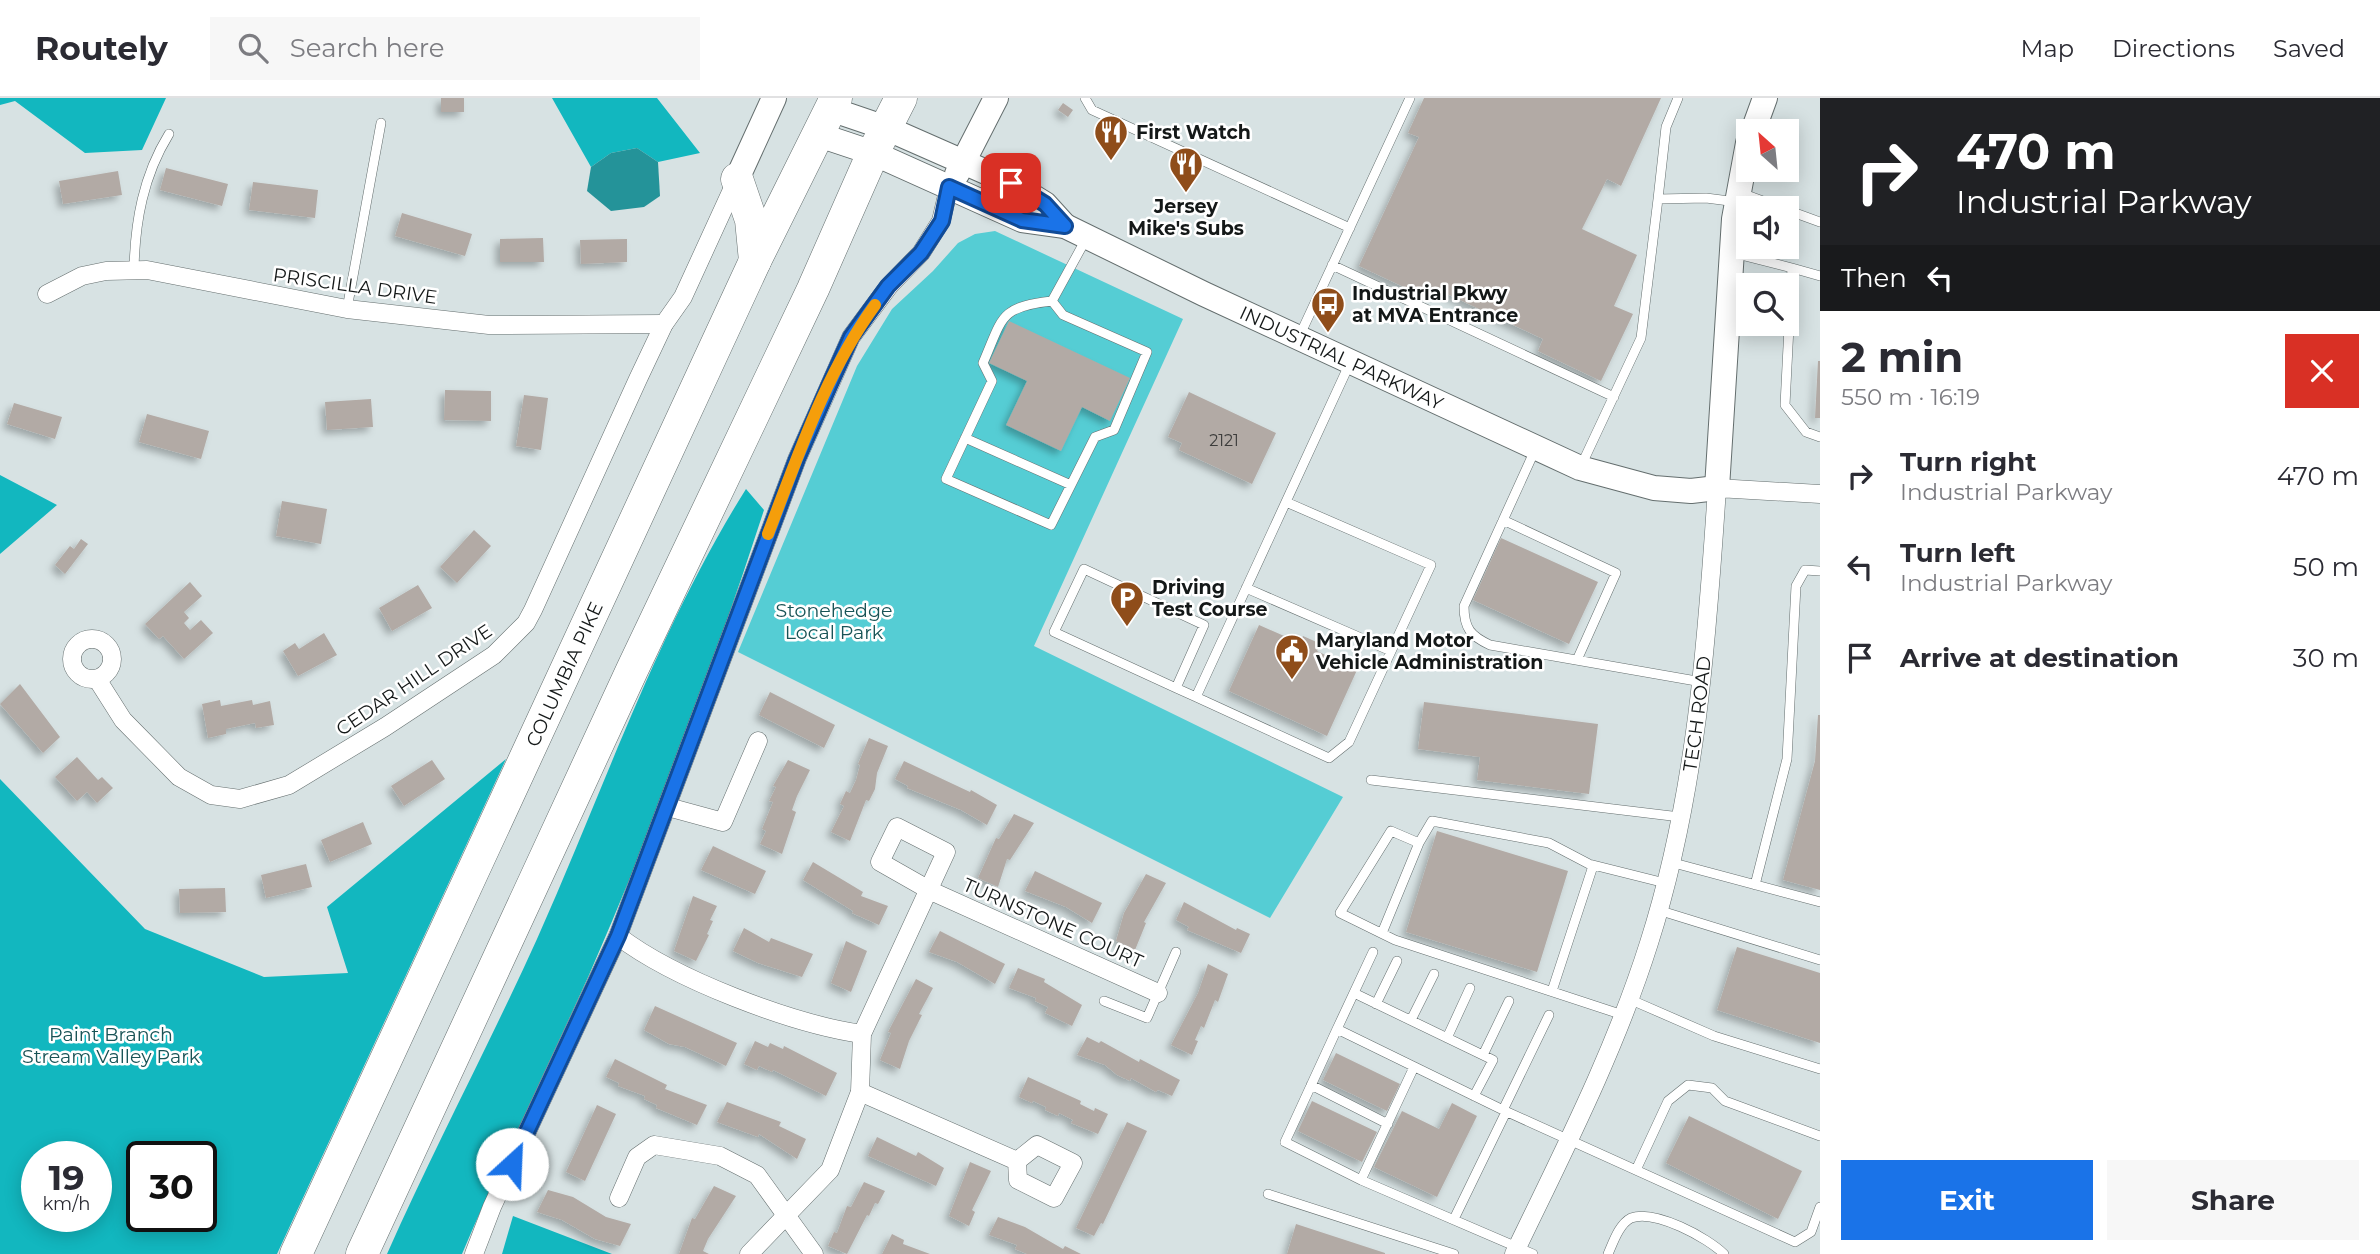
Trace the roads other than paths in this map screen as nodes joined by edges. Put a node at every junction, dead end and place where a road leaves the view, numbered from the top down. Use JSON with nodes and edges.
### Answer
{"nodes":[{"id":1,"x":774,"y":98,"type":"edge"},
{"id":2,"x":901,"y":98,"type":"edge"},
{"id":3,"x":996,"y":98,"type":"edge"},
{"id":4,"x":1085,"y":98,"type":"edge"},
{"id":5,"x":1410,"y":98,"type":"edge"},
{"id":6,"x":1678,"y":98,"type":"edge"},
{"id":7,"x":1765,"y":98,"type":"edge"},
{"id":8,"x":828,"y":114,"type":"edge"},
{"id":9,"x":1757,"y":119,"type":"edge"},
{"id":10,"x":381,"y":123,"type":"dead end"},
{"id":11,"x":169,"y":134,"type":"dead end"},
{"id":12,"x":879,"y":140,"type":"junction"},
{"id":13,"x":965,"y":162,"type":"junction"},
{"id":14,"x":737,"y":179,"type":"junction"},
{"id":15,"x":949,"y":187,"type":"junction"},
{"id":16,"x":1736,"y":197,"type":"edge"},
{"id":17,"x":1658,"y":199,"type":"junction"},
{"id":18,"x":1799,"y":214,"type":"edge"},
{"id":19,"x":1736,"y":215,"type":"edge"},
{"id":20,"x":1820,"y":222,"type":"edge"},
{"id":21,"x":1350,"y":228,"type":"junction"},
{"id":22,"x":1076,"y":232,"type":"junction"},
{"id":23,"x":1732,"y":252,"type":"junction"},
{"id":24,"x":755,"y":261,"type":"junction"},
{"id":25,"x":1332,"y":265,"type":"junction"},
{"id":26,"x":1792,"y":268,"type":"junction"},
{"id":27,"x":134,"y":270,"type":"junction"},
{"id":28,"x":1820,"y":276,"type":"edge"},
{"id":29,"x":47,"y":294,"type":"dead end"},
{"id":30,"x":1052,"y":301,"type":"junction"},
{"id":31,"x":347,"y":309,"type":"junction"},
{"id":32,"x":664,"y":324,"type":"junction"},
{"id":33,"x":1298,"y":338,"type":"junction"},
{"id":34,"x":1350,"y":362,"type":"junction"},
{"id":35,"x":1614,"y":397,"type":"junction"},
{"id":36,"x":1820,"y":437,"type":"edge"},
{"id":37,"x":965,"y":438,"type":"junction"},
{"id":38,"x":1536,"y":449,"type":"junction"},
{"id":39,"x":1580,"y":468,"type":"junction"},
{"id":40,"x":1071,"y":485,"type":"junction"},
{"id":41,"x":1717,"y":488,"type":"junction"},
{"id":42,"x":1820,"y":494,"type":"edge"},
{"id":43,"x":1286,"y":502,"type":"junction"},
{"id":44,"x":1503,"y":520,"type":"junction"},
{"id":45,"x":1820,"y":571,"type":"edge"},
{"id":46,"x":1246,"y":588,"type":"junction"},
{"id":47,"x":1391,"y":651,"type":"junction"},
{"id":48,"x":1577,"y":660,"type":"junction"},
{"id":49,"x":97,"y":679,"type":"dead end"},
{"id":50,"x":1702,"y":682,"type":"junction"},
{"id":51,"x":1176,"y":688,"type":"junction"},
{"id":52,"x":1196,"y":697,"type":"junction"},
{"id":53,"x":758,"y":741,"type":"dead end"},
{"id":54,"x":1371,"y":780,"type":"dead end"},
{"id":55,"x":667,"y":807,"type":"junction"},
{"id":56,"x":1680,"y":817,"type":"junction"},
{"id":57,"x":1419,"y":843,"type":"junction"},
{"id":58,"x":1670,"y":862,"type":"junction"},
{"id":59,"x":1592,"y":866,"type":"junction"},
{"id":60,"x":1665,"y":883,"type":"junction"},
{"id":61,"x":1755,"y":885,"type":"junction"},
{"id":62,"x":1820,"y":902,"type":"edge"},
{"id":63,"x":1658,"y":910,"type":"junction"},
{"id":64,"x":1382,"y":933,"type":"junction"},
{"id":65,"x":618,"y":936,"type":"junction"},
{"id":66,"x":1176,"y":952,"type":"dead end"},
{"id":67,"x":1373,"y":952,"type":"dead end"},
{"id":68,"x":1820,"y":960,"type":"edge"},
{"id":69,"x":1397,"y":961,"type":"dead end"},
{"id":70,"x":1434,"y":974,"type":"dead end"},
{"id":71,"x":1470,"y":988,"type":"dead end"},
{"id":72,"x":1552,"y":991,"type":"junction"},
{"id":73,"x":1158,"y":993,"type":"junction"},
{"id":74,"x":1354,"y":993,"type":"junction"},
{"id":75,"x":1104,"y":1001,"type":"dead end"},
{"id":76,"x":1509,"y":1001,"type":"dead end"},
{"id":77,"x":1376,"y":1004,"type":"junction"},
{"id":78,"x":1626,"y":1007,"type":"junction"},
{"id":79,"x":1549,"y":1016,"type":"dead end"},
{"id":80,"x":1411,"y":1020,"type":"junction"},
{"id":81,"x":1337,"y":1029,"type":"junction"},
{"id":82,"x":862,"y":1034,"type":"junction"},
{"id":83,"x":1447,"y":1038,"type":"junction"},
{"id":84,"x":1483,"y":1055,"type":"junction"},
{"id":85,"x":1414,"y":1067,"type":"junction"},
{"id":86,"x":1820,"y":1069,"type":"edge"},
{"id":87,"x":1311,"y":1085,"type":"junction"},
{"id":88,"x":860,"y":1092,"type":"junction"},
{"id":89,"x":1474,"y":1096,"type":"junction"},
{"id":90,"x":1505,"y":1111,"type":"junction"},
{"id":91,"x":1388,"y":1124,"type":"junction"},
{"id":92,"x":1820,"y":1136,"type":"edge"},
{"id":93,"x":1569,"y":1139,"type":"junction"},
{"id":94,"x":1017,"y":1161,"type":"dead end"},
{"id":95,"x":1636,"y":1170,"type":"junction"},
{"id":96,"x":1361,"y":1180,"type":"junction"},
{"id":97,"x":1268,"y":1194,"type":"dead end"},
{"id":98,"x":619,"y":1198,"type":"dead end"},
{"id":99,"x":1820,"y":1208,"type":"edge"},
{"id":100,"x":784,"y":1215,"type":"junction"},
{"id":101,"x":1454,"y":1219,"type":"junction"},
{"id":102,"x":1522,"y":1252,"type":"edge"},
{"id":103,"x":296,"y":1254,"type":"edge"},
{"id":104,"x":362,"y":1254,"type":"edge"},
{"id":105,"x":474,"y":1254,"type":"edge"},
{"id":106,"x":749,"y":1254,"type":"edge"},
{"id":107,"x":814,"y":1254,"type":"edge"},
{"id":108,"x":1454,"y":1254,"type":"edge"},
{"id":109,"x":1608,"y":1254,"type":"edge"},
{"id":110,"x":1724,"y":1254,"type":"edge"}],
"edges":[{"from":1,"to":14,"type":"street"},
{"from":2,"to":12,"type":"highway"},
{"from":3,"to":13,"type":"street"},
{"from":4,"to":21,"type":"lane"},
{"from":5,"to":21,"type":"lane"},
{"from":6,"to":17,"type":"lane"},
{"from":7,"to":9,"type":"street"},
{"from":8,"to":12,"type":"street","name":"INDUSTRIAL PARKWAY"},
{"from":8,"to":24,"type":"highway","name":"COLUMBIA PIKE"},
{"from":10,"to":31,"type":"lane"},
{"from":11,"to":27,"type":"lane"},
{"from":12,"to":13,"type":"street","name":"INDUSTRIAL PARKWAY"},
{"from":12,"to":15,"type":"street","name":"INDUSTRIAL PARKWAY"},
{"from":12,"to":104,"type":"highway"},
{"from":13,"to":15,"type":"street"},
{"from":13,"to":22,"type":"street","name":"INDUSTRIAL PARKWAY"},
{"from":14,"to":24,"type":"highway"},
{"from":14,"to":32,"type":"street","name":"CEDAR HILL DRIVE"},
{"from":15,"to":22,"type":"street","name":"INDUSTRIAL PARKWAY"},
{"from":15,"to":55,"type":"street"},
{"from":16,"to":17,"type":"lane"},
{"from":17,"to":35,"type":"lane"},
{"from":18,"to":20,"type":"lane"},
{"from":19,"to":23,"type":"street","name":"TECH ROAD"},
{"from":21,"to":25,"type":"lane"},
{"from":22,"to":30,"type":"lane"},
{"from":22,"to":33,"type":"street","name":"INDUSTRIAL PARKWAY"},
{"from":23,"to":26,"type":"lane"},
{"from":23,"to":41,"type":"street","name":"TECH ROAD"},
{"from":24,"to":103,"type":"highway","name":"COLUMBIA PIKE"},
{"from":25,"to":33,"type":"lane"},
{"from":25,"to":35,"type":"lane"},
{"from":26,"to":28,"type":"lane"},
{"from":26,"to":36,"type":"lane"},
{"from":27,"to":29,"type":"street","name":"PRISCILLA DRIVE"},
{"from":27,"to":31,"type":"street","name":"PRISCILLA DRIVE"},
{"from":30,"to":37,"type":"lane"},
{"from":30,"to":40,"type":"lane"},
{"from":31,"to":32,"type":"street","name":"PRISCILLA DRIVE"},
{"from":32,"to":49,"type":"street","name":"CEDAR HILL DRIVE"},
{"from":33,"to":34,"type":"street","name":"INDUSTRIAL PARKWAY"},
{"from":34,"to":38,"type":"street","name":"INDUSTRIAL PARKWAY"},
{"from":34,"to":43,"type":"lane"},
{"from":35,"to":39,"type":"lane"},
{"from":37,"to":40,"type":"lane"},
{"from":37,"to":40,"type":"lane"},
{"from":38,"to":39,"type":"street","name":"INDUSTRIAL PARKWAY"},
{"from":38,"to":44,"type":"lane"},
{"from":39,"to":41,"type":"street","name":"INDUSTRIAL PARKWAY"},
{"from":41,"to":42,"type":"street","name":"INDUSTRIAL PARKWAY"},
{"from":41,"to":50,"type":"street","name":"TECH ROAD"},
{"from":43,"to":46,"type":"lane"},
{"from":43,"to":47,"type":"lane"},
{"from":44,"to":48,"type":"lane"},
{"from":44,"to":48,"type":"lane"},
{"from":45,"to":61,"type":"lane"},
{"from":46,"to":47,"type":"lane"},
{"from":46,"to":52,"type":"lane"},
{"from":47,"to":52,"type":"lane"},
{"from":48,"to":50,"type":"lane"},
{"from":50,"to":56,"type":"street","name":"TECH ROAD"},
{"from":51,"to":51,"type":"lane"},
{"from":51,"to":52,"type":"lane"},
{"from":53,"to":55,"type":"street"},
{"from":54,"to":56,"type":"lane"},
{"from":55,"to":65,"type":"street"},
{"from":56,"to":58,"type":"street","name":"TECH ROAD"},
{"from":57,"to":59,"type":"lane"},
{"from":57,"to":64,"type":"lane"},
{"from":57,"to":64,"type":"lane"},
{"from":58,"to":60,"type":"street","name":"TECH ROAD"},
{"from":58,"to":61,"type":"lane"},
{"from":59,"to":60,"type":"lane"},
{"from":59,"to":72,"type":"lane"},
{"from":60,"to":63,"type":"street","name":"TECH ROAD"},
{"from":61,"to":62,"type":"lane"},
{"from":63,"to":68,"type":"lane"},
{"from":63,"to":78,"type":"street","name":"TECH ROAD"},
{"from":64,"to":72,"type":"lane"},
{"from":65,"to":82,"type":"street"},
{"from":65,"to":105,"type":"street"},
{"from":66,"to":73,"type":"lane"},
{"from":67,"to":74,"type":"lane"},
{"from":69,"to":77,"type":"lane"},
{"from":70,"to":80,"type":"lane"},
{"from":71,"to":83,"type":"lane"},
{"from":72,"to":78,"type":"lane"},
{"from":73,"to":75,"type":"lane"},
{"from":73,"to":82,"type":"street","name":"TURNSTONE COURT"},
{"from":74,"to":77,"type":"lane"},
{"from":74,"to":81,"type":"lane"},
{"from":76,"to":84,"type":"lane"},
{"from":77,"to":80,"type":"lane"},
{"from":78,"to":86,"type":"lane"},
{"from":78,"to":93,"type":"street","name":"TECH ROAD"},
{"from":79,"to":90,"type":"lane"},
{"from":80,"to":83,"type":"lane"},
{"from":81,"to":85,"type":"lane"},
{"from":81,"to":87,"type":"lane"},
{"from":82,"to":88,"type":"street"},
{"from":83,"to":84,"type":"lane"},
{"from":84,"to":89,"type":"lane"},
{"from":85,"to":89,"type":"lane"},
{"from":85,"to":91,"type":"lane"},
{"from":87,"to":91,"type":"lane"},
{"from":87,"to":96,"type":"lane"},
{"from":88,"to":94,"type":"street"},
{"from":88,"to":100,"type":"street"},
{"from":89,"to":90,"type":"lane"},
{"from":90,"to":93,"type":"lane"},
{"from":90,"to":101,"type":"lane"},
{"from":91,"to":96,"type":"lane"},
{"from":92,"to":95,"type":"lane"},
{"from":93,"to":95,"type":"lane"},
{"from":93,"to":102,"type":"street","name":"TECH ROAD"},
{"from":95,"to":99,"type":"lane"},
{"from":96,"to":101,"type":"lane"},
{"from":97,"to":108,"type":"lane"},
{"from":98,"to":100,"type":"street"},
{"from":100,"to":106,"type":"street"},
{"from":100,"to":107,"type":"street"},
{"from":101,"to":102,"type":"lane"},
{"from":109,"to":110,"type":"lane"}]}
